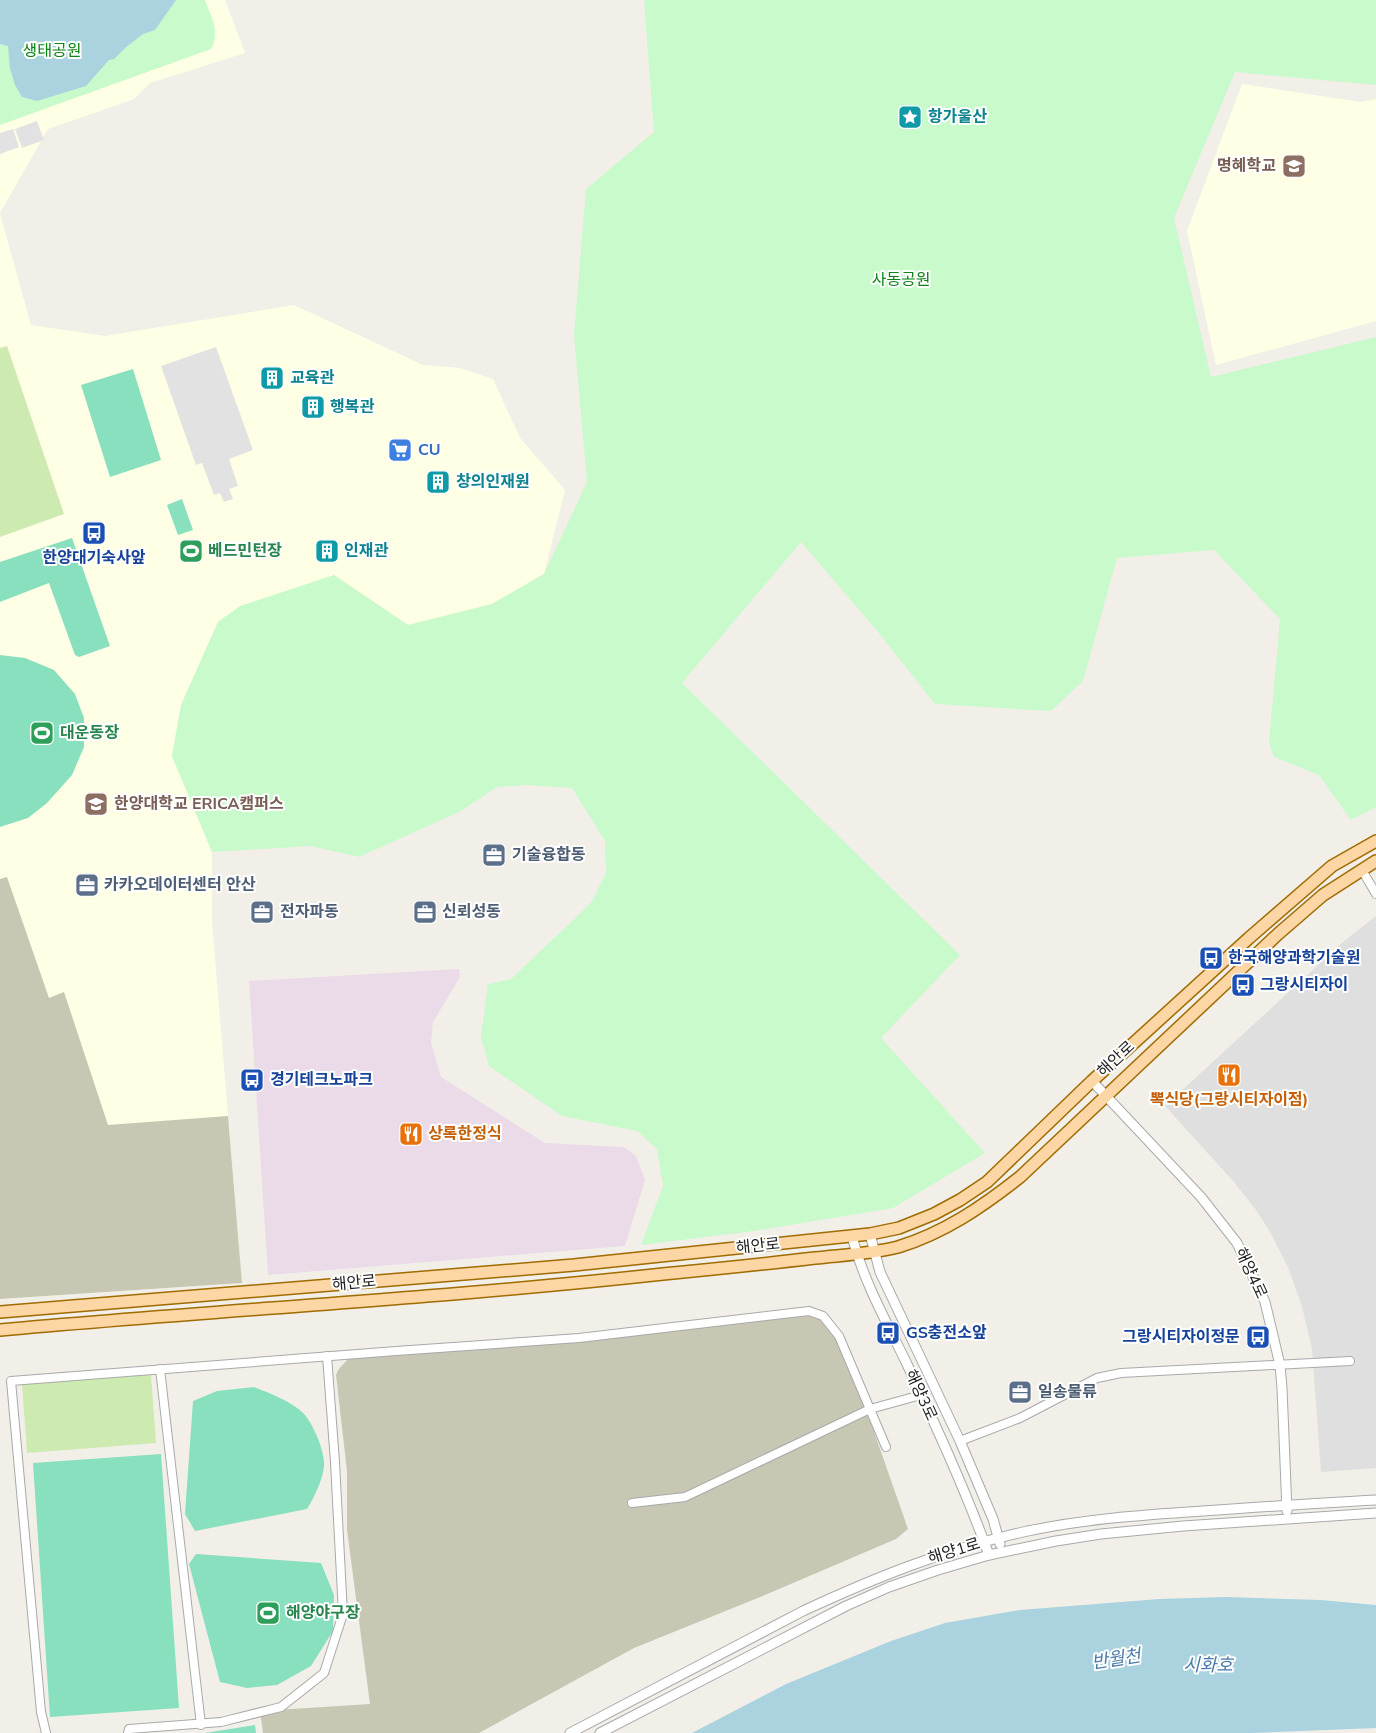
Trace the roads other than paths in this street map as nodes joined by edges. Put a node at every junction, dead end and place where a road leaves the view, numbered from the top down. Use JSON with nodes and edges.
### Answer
{"nodes":[{"id":1,"x":1376,"y":841,"type":"edge"},
{"id":2,"x":1376,"y":861,"type":"edge"},
{"id":3,"x":1362,"y":870,"type":"junction"},
{"id":4,"x":1376,"y":894,"type":"edge"},
{"id":5,"x":1092,"y":1081,"type":"junction"},
{"id":6,"x":1106,"y":1096,"type":"junction"},
{"id":7,"x":870,"y":1234,"type":"junction"},
{"id":8,"x":852,"y":1236,"type":"junction"},
{"id":9,"x":874,"y":1251,"type":"junction"},
{"id":10,"x":856,"y":1253,"type":"junction"},
{"id":11,"x":0,"y":1312,"type":"edge"},
{"id":12,"x":0,"y":1330,"type":"edge"},
{"id":13,"x":327,"y":1356,"type":"junction"},
{"id":14,"x":1350,"y":1361,"type":"dead end"},
{"id":15,"x":1280,"y":1365,"type":"junction"},
{"id":16,"x":160,"y":1369,"type":"junction"},
{"id":17,"x":921,"y":1395,"type":"junction"},
{"id":18,"x":870,"y":1409,"type":"junction"},
{"id":19,"x":960,"y":1441,"type":"junction"},
{"id":20,"x":886,"y":1447,"type":"dead end"},
{"id":21,"x":1376,"y":1500,"type":"edge"},
{"id":22,"x":632,"y":1502,"type":"dead end"},
{"id":23,"x":1287,"y":1505,"type":"junction"},
{"id":24,"x":1376,"y":1513,"type":"edge"},
{"id":25,"x":1287,"y":1518,"type":"junction"},
{"id":26,"x":998,"y":1538,"type":"junction"},
{"id":27,"x":984,"y":1542,"type":"junction"},
{"id":28,"x":1002,"y":1551,"type":"junction"},
{"id":29,"x":989,"y":1555,"type":"junction"},
{"id":30,"x":201,"y":1725,"type":"junction"},
{"id":31,"x":46,"y":1733,"type":"edge"},
{"id":32,"x":128,"y":1733,"type":"edge"},
{"id":33,"x":570,"y":1733,"type":"edge"},
{"id":34,"x":600,"y":1733,"type":"edge"}],
"edges":[{"from":1,"to":5,"type":"main road","name":"해안로"},
{"from":2,"to":3,"type":"main road","name":"해안로"},
{"from":3,"to":4,"type":"street"},
{"from":3,"to":6,"type":"main road","name":"해안로"},
{"from":5,"to":6,"type":"street","name":"해양4로"},
{"from":5,"to":7,"type":"main road","name":"해안로"},
{"from":6,"to":9,"type":"main road","name":"해안로"},
{"from":6,"to":15,"type":"street","name":"해양4로"},
{"from":7,"to":8,"type":"main road","name":"해안로"},
{"from":7,"to":9,"type":"street","name":"해양3로"},
{"from":8,"to":10,"type":"street","name":"해양3로"},
{"from":8,"to":11,"type":"main road","name":"해안로"},
{"from":9,"to":10,"type":"main road","name":"해안로"},
{"from":9,"to":19,"type":"street","name":"해양3로"},
{"from":10,"to":12,"type":"main road","name":"해안로"},
{"from":10,"to":17,"type":"street","name":"해양3로"},
{"from":13,"to":16,"type":"street"},
{"from":13,"to":18,"type":"street"},
{"from":13,"to":30,"type":"street"},
{"from":14,"to":15,"type":"street"},
{"from":15,"to":19,"type":"street"},
{"from":15,"to":23,"type":"street","name":"해양4로"},
{"from":16,"to":30,"type":"street"},
{"from":16,"to":31,"type":"street"},
{"from":17,"to":18,"type":"street"},
{"from":17,"to":27,"type":"street","name":"해양3로"},
{"from":18,"to":20,"type":"street"},
{"from":18,"to":22,"type":"street"},
{"from":19,"to":26,"type":"street","name":"해양3로"},
{"from":21,"to":23,"type":"street","name":"해양1로"},
{"from":23,"to":25,"type":"street","name":"해양4로"},
{"from":23,"to":26,"type":"street","name":"해양1로"},
{"from":24,"to":25,"type":"street","name":"해양1로"},
{"from":25,"to":28,"type":"street","name":"해양1로"},
{"from":26,"to":27,"type":"street","name":"해양1로"},
{"from":26,"to":28,"type":"street","name":"해양3로"},
{"from":27,"to":29,"type":"street","name":"해양3로"},
{"from":27,"to":33,"type":"street","name":"해양1로"},
{"from":28,"to":29,"type":"street","name":"해양1로"},
{"from":29,"to":34,"type":"street","name":"해양1로"},
{"from":30,"to":32,"type":"street"}]}
